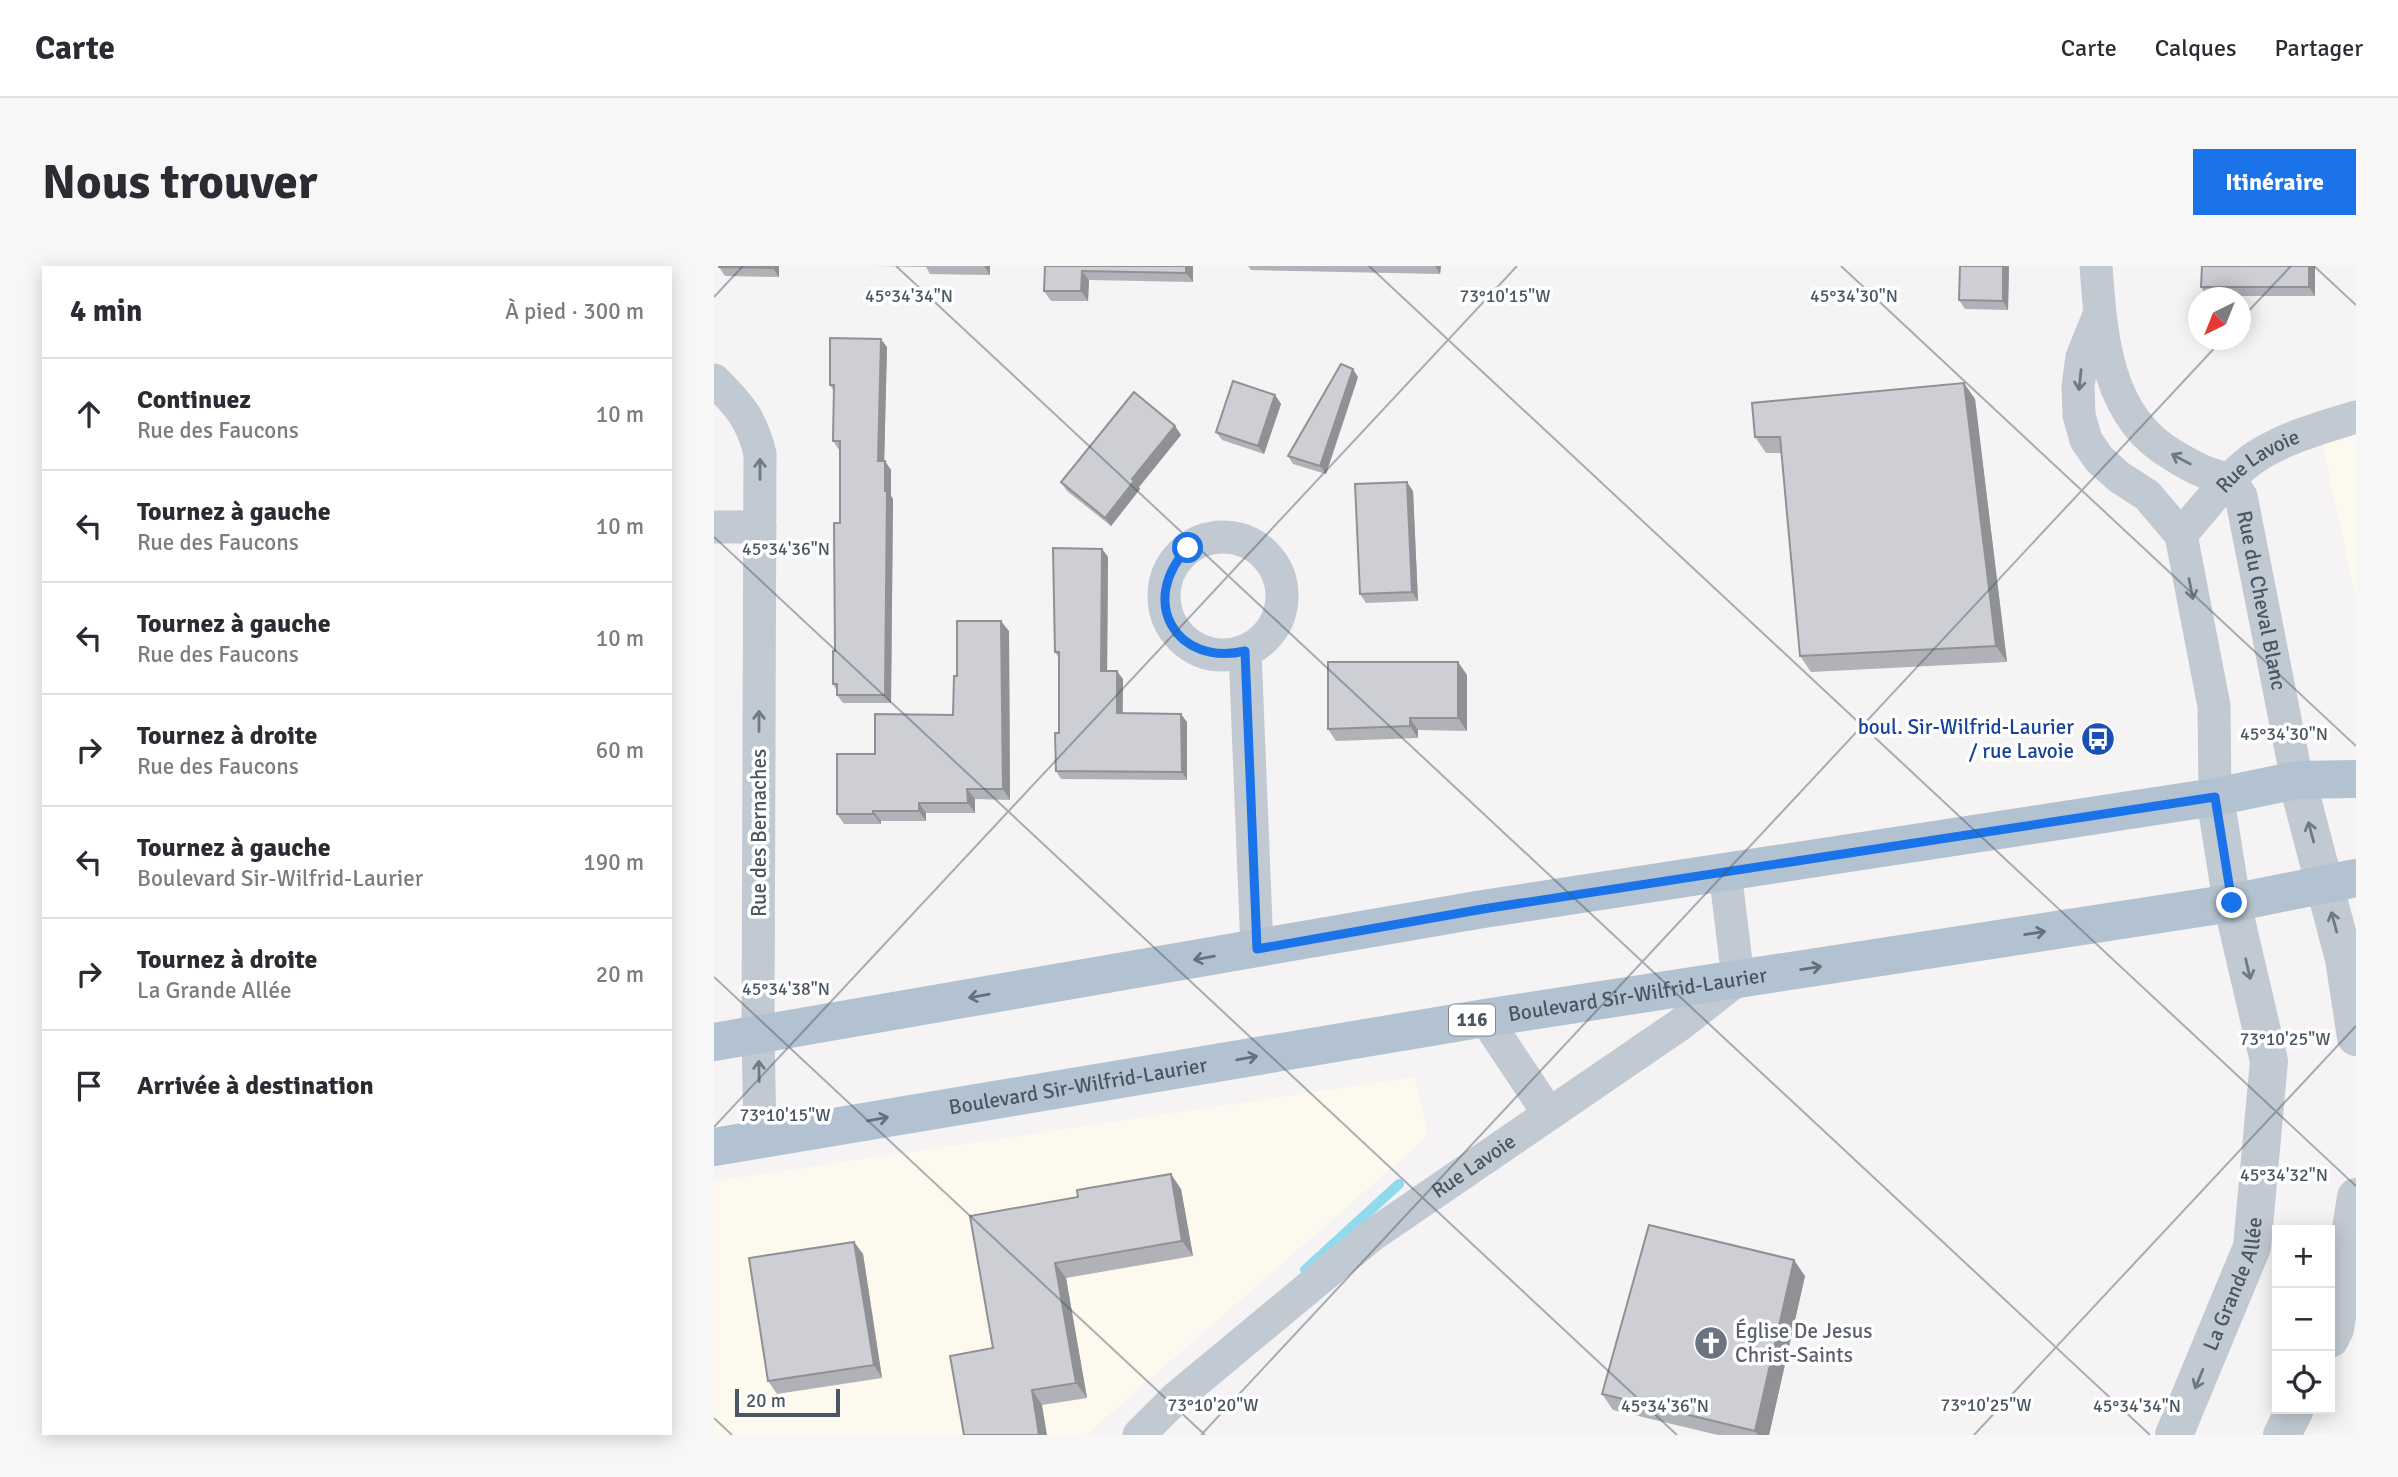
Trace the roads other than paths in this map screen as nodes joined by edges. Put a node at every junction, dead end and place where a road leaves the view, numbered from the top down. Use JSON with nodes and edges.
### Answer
{"nodes":[{"id":1,"x":2096,"y":266,"type":"edge"},
{"id":2,"x":2099,"y":315,"type":"junction"},
{"id":3,"x":714,"y":380,"type":"edge"},
{"id":4,"x":2356,"y":417,"type":"edge"},
{"id":5,"x":2228,"y":480,"type":"junction"},
{"id":6,"x":714,"y":527,"type":"edge"},
{"id":7,"x":760,"y":527,"type":"junction"},
{"id":8,"x":2181,"y":535,"type":"junction"},
{"id":9,"x":1245,"y":651,"type":"dead end"},
{"id":10,"x":2356,"y":779,"type":"edge"},
{"id":11,"x":2297,"y":780,"type":"junction"},
{"id":12,"x":2215,"y":797,"type":"junction"},
{"id":13,"x":1725,"y":871,"type":"junction"},
{"id":14,"x":2340,"y":881,"type":"edge"},
{"id":15,"x":2232,"y":903,"type":"junction"},
{"id":16,"x":1257,"y":949,"type":"junction"},
{"id":17,"x":1738,"y":979,"type":"junction"},
{"id":18,"x":1485,"y":1018,"type":"junction"},
{"id":19,"x":758,"y":1033,"type":"junction"},
{"id":20,"x":2356,"y":1037,"type":"edge"},
{"id":21,"x":714,"y":1042,"type":"edge"},
{"id":22,"x":1549,"y":1114,"type":"junction"},
{"id":23,"x":760,"y":1139,"type":"junction"},
{"id":24,"x":714,"y":1147,"type":"edge"},
{"id":25,"x":2356,"y":1197,"type":"edge"},
{"id":26,"x":2335,"y":1329,"type":"edge"},
{"id":27,"x":2293,"y":1414,"type":"edge"},
{"id":28,"x":1139,"y":1435,"type":"edge"},
{"id":29,"x":2174,"y":1435,"type":"edge"},
{"id":30,"x":2283,"y":1435,"type":"edge"}],
"edges":[{"from":1,"to":2,"type":"street"},
{"from":5,"to":2,"type":"street","one_way":true},
{"from":2,"to":8,"type":"street","one_way":true},
{"from":7,"to":3,"type":"street","name":"Rue des Bernaches","one_way":true},
{"from":4,"to":5,"type":"street","name":"Rue Lavoie"},
{"from":5,"to":8,"type":"street","name":"Rue Lavoie"},
{"from":5,"to":11,"type":"street","name":"Rue du Cheval Blanc"},
{"from":6,"to":7,"type":"street"},
{"from":19,"to":7,"type":"street","name":"Rue des Bernaches","one_way":true},
{"from":8,"to":12,"type":"street","one_way":true},
{"from":9,"to":16,"type":"street"},
{"from":10,"to":11,"type":"main road"},
{"from":11,"to":12,"type":"main road"},
{"from":14,"to":11,"type":"street","one_way":true},
{"from":12,"to":13,"type":"main road"},
{"from":12,"to":15,"type":"street","name":"La Grande Allée"},
{"from":13,"to":16,"type":"main road"},
{"from":13,"to":17,"type":"street"},
{"from":14,"to":15,"type":"main road","name":"Boulevard Sir-Wilfrid-Laurier","number":"116"},
{"from":20,"to":14,"type":"street","one_way":true},
{"from":17,"to":15,"type":"main road","name":"Boulevard Sir-Wilfrid-Laurier","number":"116","one_way":true},
{"from":15,"to":29,"type":"street","name":"La Grande Allée","one_way":true},
{"from":16,"to":19,"type":"main road","one_way":true},
{"from":17,"to":18,"type":"main road","name":"Boulevard Sir-Wilfrid-Laurier","number":"116"},
{"from":17,"to":22,"type":"street","name":"Rue Lavoie"},
{"from":18,"to":22,"type":"street"},
{"from":23,"to":18,"type":"main road","name":"Boulevard Sir-Wilfrid-Laurier","number":"116","one_way":true},
{"from":19,"to":21,"type":"main road"},
{"from":23,"to":19,"type":"street","name":"Rue des Bernaches","one_way":true},
{"from":22,"to":28,"type":"street","name":"Rue Lavoie"},
{"from":23,"to":24,"type":"main road","name":"Boulevard Sir-Wilfrid-Laurier","number":"116"},
{"from":25,"to":26,"type":"street"},
{"from":27,"to":30,"type":"street"}]}
